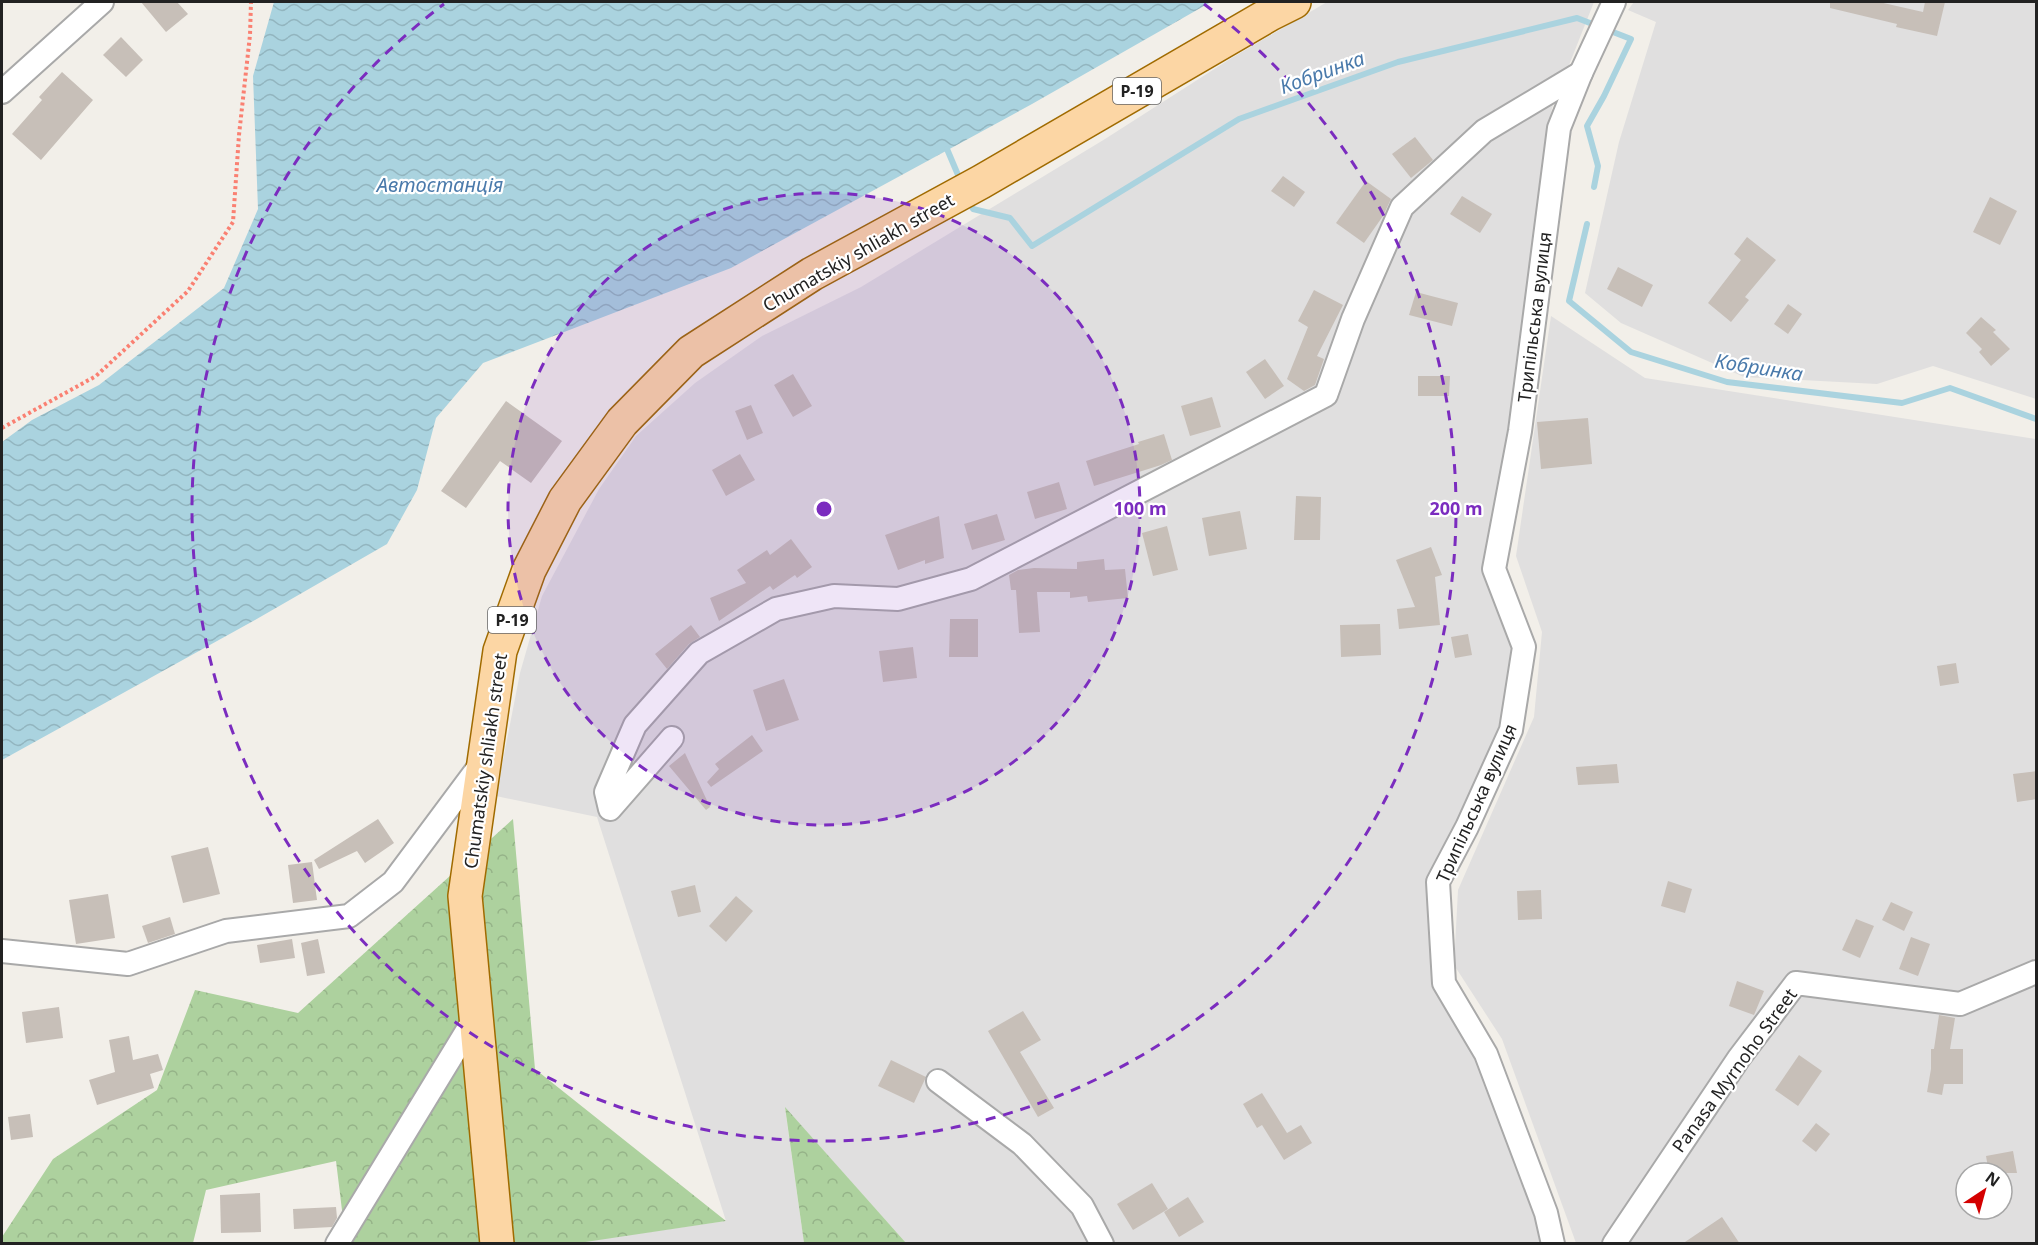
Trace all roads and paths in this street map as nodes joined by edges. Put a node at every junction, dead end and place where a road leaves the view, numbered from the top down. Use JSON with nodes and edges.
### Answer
{"nodes":[{"id":1,"x":102,"y":2,"type":"edge"},
{"id":2,"x":251,"y":2,"type":"edge"},
{"id":3,"x":1294,"y":2,"type":"edge"},
{"id":4,"x":1610,"y":9,"type":"edge"},
{"id":5,"x":1581,"y":73,"type":"junction"},
{"id":6,"x":2,"y":92,"type":"edge"},
{"id":7,"x":2,"y":428,"type":"edge"},
{"id":8,"x":672,"y":738,"type":"dead end"},
{"id":9,"x":484,"y":760,"type":"junction"},
{"id":10,"x":2,"y":951,"type":"edge"},
{"id":11,"x":2037,"y":972,"type":"edge"},
{"id":12,"x":476,"y":1016,"type":"junction"},
{"id":13,"x":938,"y":1081,"type":"dead end"},
{"id":14,"x":337,"y":1244,"type":"edge"},
{"id":15,"x":497,"y":1244,"type":"edge"},
{"id":16,"x":1102,"y":1244,"type":"edge"},
{"id":17,"x":1553,"y":1244,"type":"edge"},
{"id":18,"x":1614,"y":1244,"type":"edge"}],
"edges":[{"from":1,"to":6,"type":"street"},
{"from":2,"to":7,"type":"path"},
{"from":3,"to":9,"type":"main road","name":"Chumatskiy shliakh street","number":"Р-19"},
{"from":4,"to":5,"type":"street","name":"Трипільська вулиця"},
{"from":5,"to":8,"type":"street"},
{"from":5,"to":17,"type":"street","name":"Трипільська вулиця"},
{"from":9,"to":10,"type":"street"},
{"from":9,"to":12,"type":"main road","name":"Chumatskiy shliakh street","number":"Р-19"},
{"from":11,"to":18,"type":"street","name":"Panasa Myrnoho Street"},
{"from":12,"to":14,"type":"street"},
{"from":12,"to":15,"type":"main road","name":"Chumatskiy shliakh street","number":"Р-19"},
{"from":13,"to":16,"type":"street"}]}
